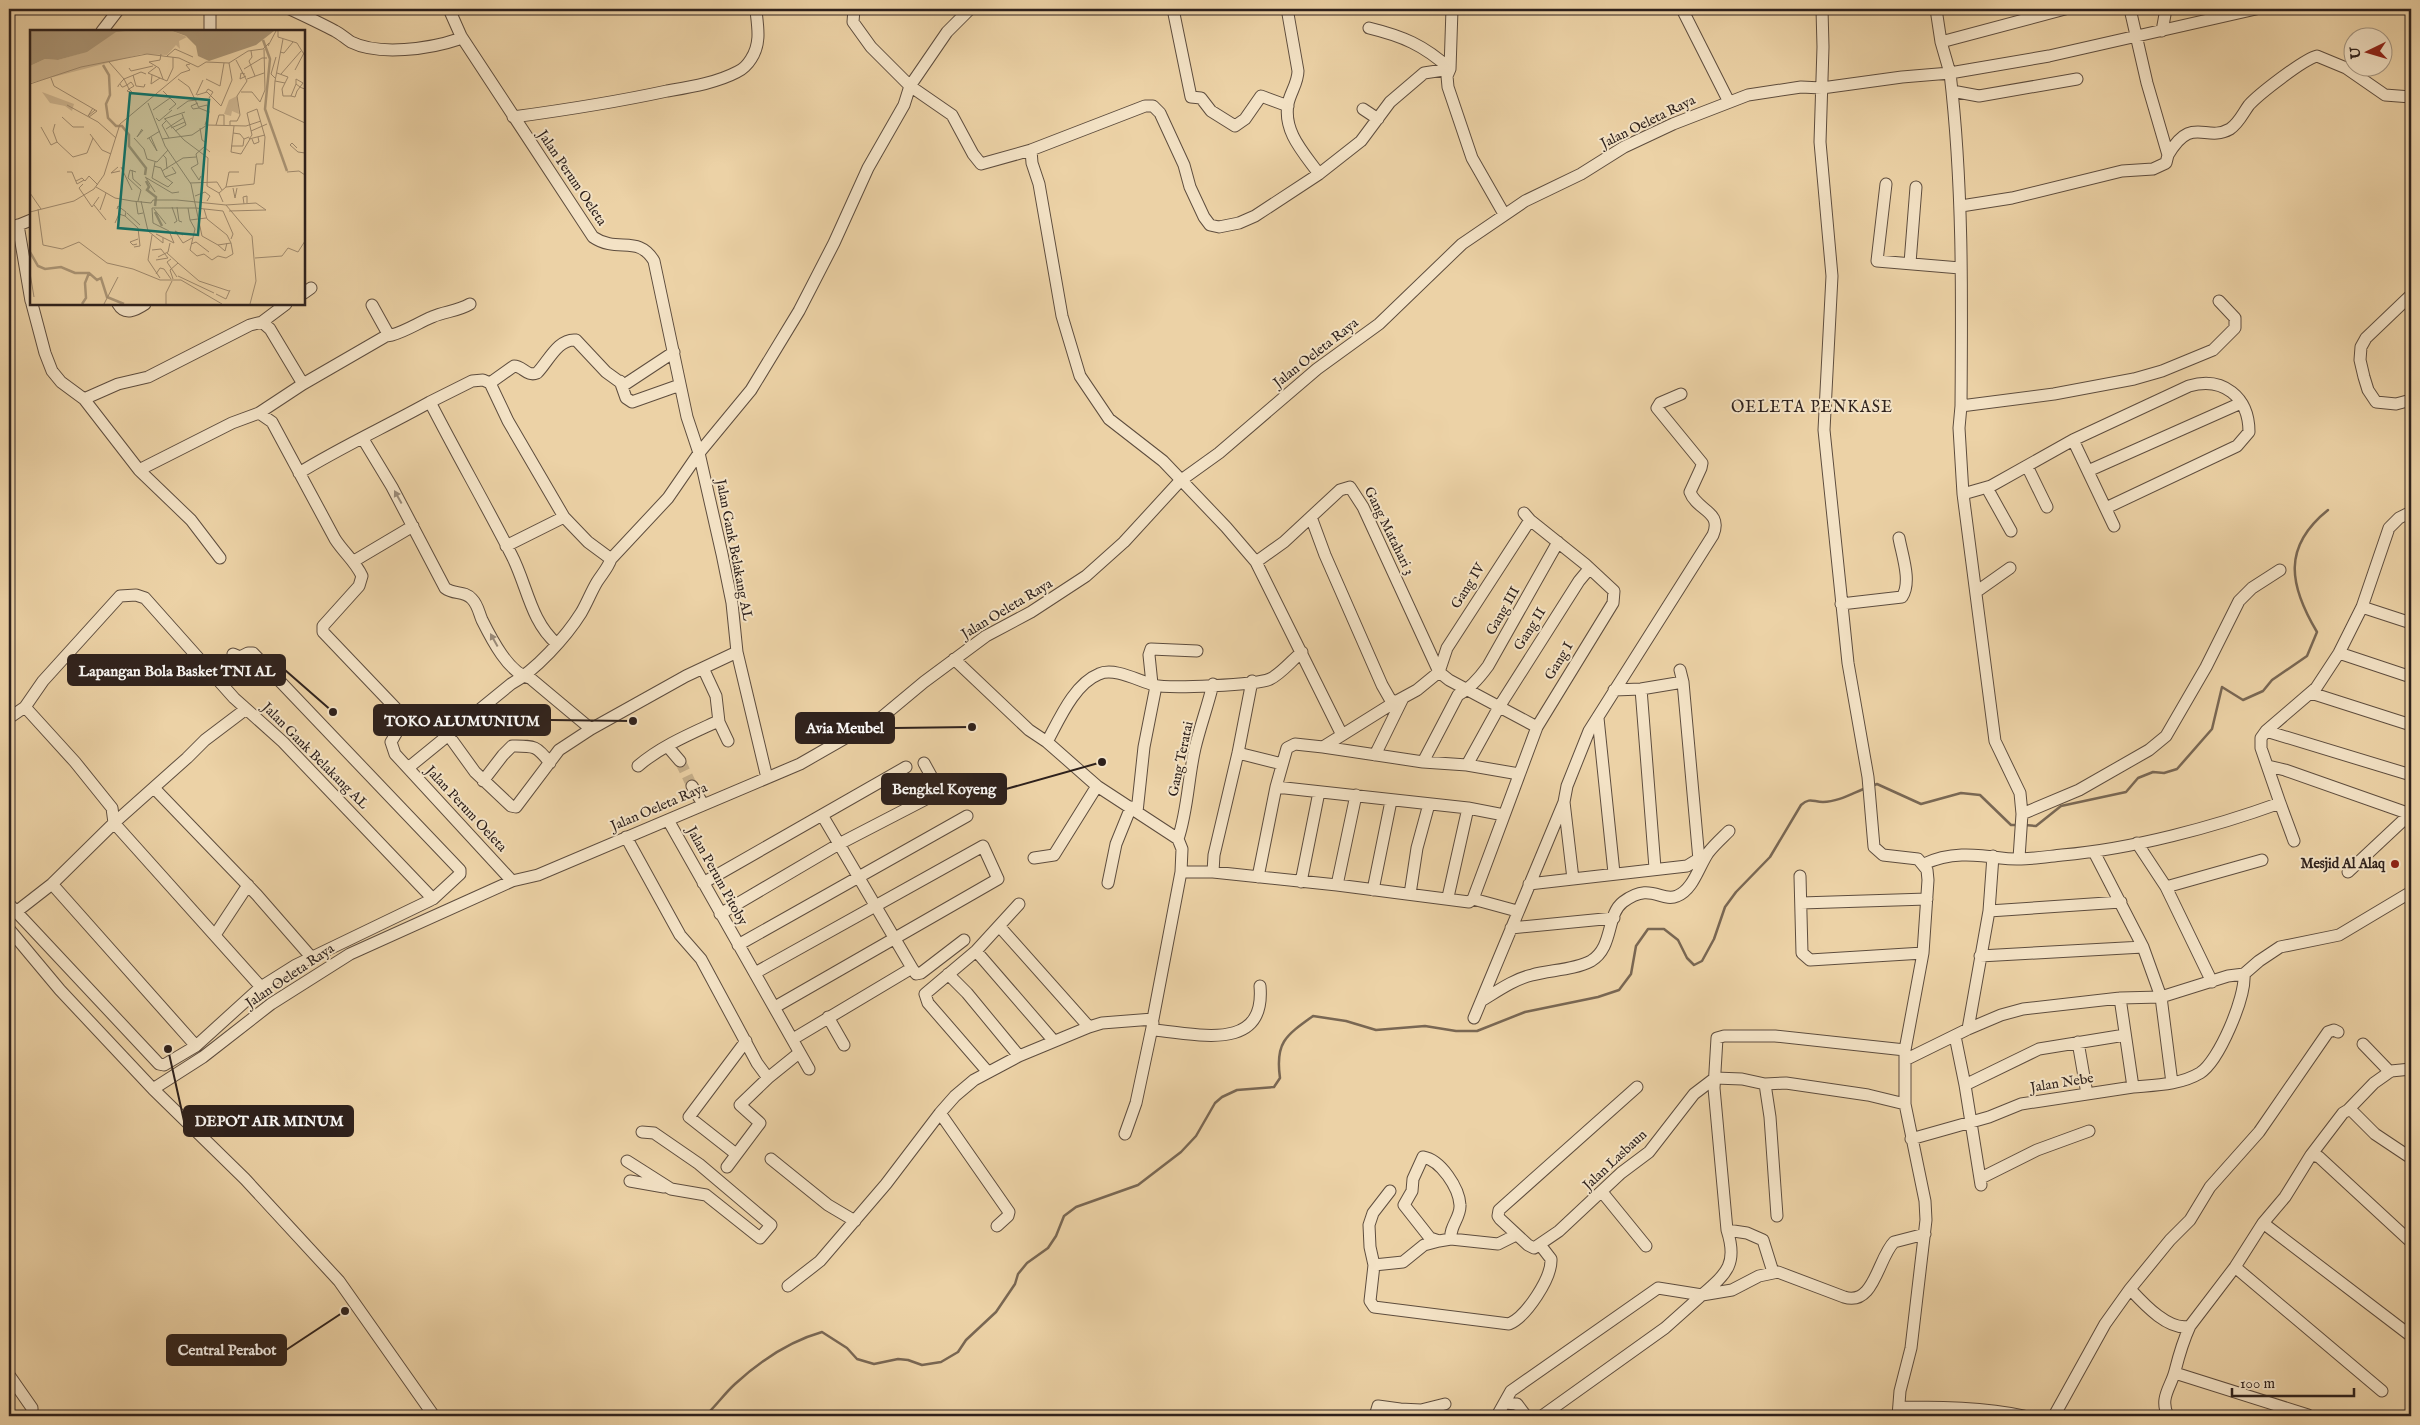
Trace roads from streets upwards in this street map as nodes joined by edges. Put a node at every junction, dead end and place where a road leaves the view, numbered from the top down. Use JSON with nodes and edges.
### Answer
{"nodes":[{"id":1,"x":119,"y":9,"type":"edge"},
{"id":2,"x":210,"y":9,"type":"edge"},
{"id":3,"x":290,"y":9,"type":"edge"},
{"id":4,"x":449,"y":9,"type":"edge"},
{"id":5,"x":854,"y":9,"type":"edge"},
{"id":6,"x":970,"y":9,"type":"edge"},
{"id":7,"x":1173,"y":9,"type":"edge"},
{"id":8,"x":1452,"y":9,"type":"edge"},
{"id":9,"x":1682,"y":9,"type":"edge"},
{"id":10,"x":1822,"y":9,"type":"edge"},
{"id":11,"x":1936,"y":9,"type":"edge"},
{"id":12,"x":2065,"y":9,"type":"edge"},
{"id":13,"x":2130,"y":9,"type":"edge"},
{"id":14,"x":2166,"y":9,"type":"edge"},
{"id":15,"x":2256,"y":9,"type":"edge"},
{"id":16,"x":756,"y":11,"type":"dead end"},
{"id":17,"x":1288,"y":14,"type":"dead end"},
{"id":18,"x":1369,"y":28,"type":"dead end"},
{"id":19,"x":103,"y":30,"type":"edge"},
{"id":20,"x":210,"y":30,"type":"edge"},
{"id":21,"x":2162,"y":31,"type":"junction"},
{"id":22,"x":460,"y":36,"type":"junction"},
{"id":23,"x":2136,"y":36,"type":"junction"},
{"id":24,"x":1941,"y":42,"type":"junction"},
{"id":25,"x":1450,"y":69,"type":"junction"},
{"id":26,"x":1950,"y":73,"type":"junction"},
{"id":27,"x":2077,"y":79,"type":"dead end"},
{"id":28,"x":910,"y":86,"type":"junction"},
{"id":29,"x":1822,"y":88,"type":"junction"},
{"id":30,"x":1952,"y":91,"type":"junction"},
{"id":31,"x":2411,"y":97,"type":"edge"},
{"id":32,"x":1729,"y":102,"type":"junction"},
{"id":33,"x":1288,"y":106,"type":"junction"},
{"id":34,"x":1363,"y":109,"type":"dead end"},
{"id":35,"x":513,"y":116,"type":"junction"},
{"id":36,"x":1378,"y":119,"type":"junction"},
{"id":37,"x":1031,"y":150,"type":"junction"},
{"id":38,"x":2168,"y":155,"type":"junction"},
{"id":39,"x":1319,"y":174,"type":"junction"},
{"id":40,"x":1886,"y":184,"type":"dead end"},
{"id":41,"x":1916,"y":187,"type":"dead end"},
{"id":42,"x":1961,"y":206,"type":"junction"},
{"id":43,"x":1504,"y":214,"type":"junction"},
{"id":44,"x":30,"y":220,"type":"edge"},
{"id":45,"x":13,"y":227,"type":"edge"},
{"id":46,"x":1910,"y":263,"type":"junction"},
{"id":47,"x":1960,"y":268,"type":"junction"},
{"id":48,"x":30,"y":294,"type":"edge"},
{"id":49,"x":2411,"y":295,"type":"edge"},
{"id":50,"x":2218,"y":301,"type":"dead end"},
{"id":51,"x":470,"y":304,"type":"dead end"},
{"id":52,"x":33,"y":305,"type":"edge"},
{"id":53,"x":119,"y":305,"type":"edge"},
{"id":54,"x":143,"y":305,"type":"edge"},
{"id":55,"x":285,"y":305,"type":"edge"},
{"id":56,"x":372,"y":305,"type":"dead end"},
{"id":57,"x":262,"y":322,"type":"junction"},
{"id":58,"x":392,"y":335,"type":"junction"},
{"id":59,"x":674,"y":352,"type":"junction"},
{"id":60,"x":620,"y":381,"type":"junction"},
{"id":61,"x":490,"y":383,"type":"junction"},
{"id":62,"x":303,"y":384,"type":"junction"},
{"id":63,"x":680,"y":384,"type":"junction"},
{"id":64,"x":1682,"y":394,"type":"dead end"},
{"id":65,"x":84,"y":399,"type":"junction"},
{"id":66,"x":2411,"y":400,"type":"edge"},
{"id":67,"x":430,"y":402,"type":"junction"},
{"id":68,"x":2241,"y":403,"type":"junction"},
{"id":69,"x":1961,"y":406,"type":"junction"},
{"id":70,"x":259,"y":413,"type":"junction"},
{"id":71,"x":363,"y":439,"type":"junction"},
{"id":72,"x":2073,"y":440,"type":"junction"},
{"id":73,"x":699,"y":454,"type":"junction"},
{"id":74,"x":2027,"y":466,"type":"junction"},
{"id":75,"x":139,"y":470,"type":"junction"},
{"id":76,"x":2088,"y":471,"type":"junction"},
{"id":77,"x":299,"y":473,"type":"junction"},
{"id":78,"x":1180,"y":481,"type":"junction"},
{"id":79,"x":1987,"y":488,"type":"junction"},
{"id":80,"x":1963,"y":494,"type":"junction"},
{"id":81,"x":2047,"y":507,"type":"dead end"},
{"id":82,"x":2106,"y":508,"type":"junction"},
{"id":83,"x":2411,"y":512,"type":"edge"},
{"id":84,"x":564,"y":517,"type":"junction"},
{"id":85,"x":1311,"y":517,"type":"junction"},
{"id":86,"x":413,"y":526,"type":"junction"},
{"id":87,"x":2114,"y":526,"type":"dead end"},
{"id":88,"x":2011,"y":531,"type":"dead end"},
{"id":89,"x":1899,"y":538,"type":"dead end"},
{"id":90,"x":1558,"y":542,"type":"junction"},
{"id":91,"x":506,"y":546,"type":"junction"},
{"id":92,"x":220,"y":558,"type":"dead end"},
{"id":93,"x":611,"y":559,"type":"junction"},
{"id":94,"x":354,"y":561,"type":"junction"},
{"id":95,"x":1256,"y":562,"type":"junction"},
{"id":96,"x":2010,"y":568,"type":"dead end"},
{"id":97,"x":1589,"y":569,"type":"junction"},
{"id":98,"x":2280,"y":570,"type":"dead end"},
{"id":99,"x":1976,"y":592,"type":"junction"},
{"id":100,"x":1841,"y":604,"type":"junction"},
{"id":101,"x":2362,"y":607,"type":"junction"},
{"id":102,"x":2410,"y":619,"type":"edge"},
{"id":103,"x":557,"y":644,"type":"junction"},
{"id":104,"x":1197,"y":651,"type":"dead end"},
{"id":105,"x":737,"y":652,"type":"junction"},
{"id":106,"x":1302,"y":652,"type":"junction"},
{"id":107,"x":2339,"y":653,"type":"junction"},
{"id":108,"x":233,"y":654,"type":"dead end"},
{"id":109,"x":954,"y":659,"type":"junction"},
{"id":110,"x":703,"y":668,"type":"junction"},
{"id":111,"x":1680,"y":670,"type":"dead end"},
{"id":112,"x":1439,"y":672,"type":"junction"},
{"id":113,"x":524,"y":677,"type":"junction"},
{"id":114,"x":2411,"y":677,"type":"edge"},
{"id":115,"x":1252,"y":681,"type":"junction"},
{"id":116,"x":1683,"y":682,"type":"junction"},
{"id":117,"x":1213,"y":684,"type":"junction"},
{"id":118,"x":1154,"y":685,"type":"junction"},
{"id":119,"x":1641,"y":689,"type":"junction"},
{"id":120,"x":1469,"y":690,"type":"junction"},
{"id":121,"x":1614,"y":690,"type":"junction"},
{"id":122,"x":2311,"y":693,"type":"junction"},
{"id":123,"x":1399,"y":700,"type":"junction"},
{"id":124,"x":25,"y":707,"type":"junction"},
{"id":125,"x":1499,"y":707,"type":"junction"},
{"id":126,"x":246,"y":709,"type":"junction"},
{"id":127,"x":9,"y":718,"type":"edge"},
{"id":128,"x":1598,"y":718,"type":"junction"},
{"id":129,"x":719,"y":722,"type":"junction"},
{"id":130,"x":2411,"y":725,"type":"edge"},
{"id":131,"x":1537,"y":727,"type":"junction"},
{"id":132,"x":591,"y":729,"type":"junction"},
{"id":133,"x":2266,"y":731,"type":"junction"},
{"id":134,"x":1342,"y":735,"type":"junction"},
{"id":135,"x":449,"y":736,"type":"junction"},
{"id":136,"x":728,"y":741,"type":"dead end"},
{"id":137,"x":1047,"y":742,"type":"junction"},
{"id":138,"x":668,"y":747,"type":"junction"},
{"id":139,"x":1323,"y":747,"type":"junction"},
{"id":140,"x":1238,"y":753,"type":"junction"},
{"id":141,"x":1375,"y":755,"type":"junction"},
{"id":142,"x":680,"y":761,"type":"tunnel mouth"},
{"id":143,"x":1423,"y":762,"type":"junction"},
{"id":144,"x":550,"y":763,"type":"junction"},
{"id":145,"x":924,"y":763,"type":"dead end"},
{"id":146,"x":1282,"y":764,"type":"junction"},
{"id":147,"x":1467,"y":765,"type":"junction"},
{"id":148,"x":638,"y":766,"type":"dead end"},
{"id":149,"x":2268,"y":766,"type":"junction"},
{"id":150,"x":906,"y":767,"type":"dead end"},
{"id":151,"x":408,"y":768,"type":"junction"},
{"id":152,"x":1518,"y":774,"type":"junction"},
{"id":153,"x":2411,"y":775,"type":"edge"},
{"id":154,"x":767,"y":778,"type":"junction"},
{"id":155,"x":483,"y":781,"type":"junction"},
{"id":156,"x":953,"y":785,"type":"dead end"},
{"id":157,"x":692,"y":786,"type":"tunnel mouth"},
{"id":158,"x":1097,"y":786,"type":"junction"},
{"id":159,"x":1276,"y":787,"type":"junction"},
{"id":160,"x":154,"y":788,"type":"junction"},
{"id":161,"x":940,"y":792,"type":"junction"},
{"id":162,"x":1318,"y":792,"type":"junction"},
{"id":163,"x":1356,"y":796,"type":"junction"},
{"id":164,"x":1391,"y":801,"type":"junction"},
{"id":165,"x":1564,"y":802,"type":"junction"},
{"id":166,"x":2280,"y":803,"type":"junction"},
{"id":167,"x":703,"y":804,"type":"junction"},
{"id":168,"x":1429,"y":804,"type":"junction"},
{"id":169,"x":1468,"y":808,"type":"junction"},
{"id":170,"x":1134,"y":810,"type":"junction"},
{"id":171,"x":2411,"y":814,"type":"edge"},
{"id":172,"x":822,"y":815,"type":"junction"},
{"id":173,"x":967,"y":816,"type":"dead end"},
{"id":174,"x":1504,"y":816,"type":"junction"},
{"id":175,"x":2021,"y":818,"type":"junction"},
{"id":176,"x":668,"y":820,"type":"junction"},
{"id":177,"x":114,"y":823,"type":"junction"},
{"id":178,"x":1729,"y":831,"type":"dead end"},
{"id":179,"x":626,"y":837,"type":"junction"},
{"id":180,"x":1178,"y":838,"type":"junction"},
{"id":181,"x":2294,"y":842,"type":"dead end"},
{"id":182,"x":2137,"y":843,"type":"junction"},
{"id":183,"x":839,"y":844,"type":"junction"},
{"id":184,"x":2094,"y":852,"type":"junction"},
{"id":185,"x":1704,"y":856,"type":"junction"},
{"id":186,"x":1993,"y":856,"type":"junction"},
{"id":187,"x":1034,"y":858,"type":"dead end"},
{"id":188,"x":2018,"y":858,"type":"junction"},
{"id":189,"x":2262,"y":860,"type":"dead end"},
{"id":190,"x":1924,"y":864,"type":"junction"},
{"id":191,"x":1655,"y":868,"type":"junction"},
{"id":192,"x":1181,"y":872,"type":"junction"},
{"id":193,"x":1213,"y":872,"type":"junction"},
{"id":194,"x":1614,"y":872,"type":"junction"},
{"id":195,"x":2348,"y":872,"type":"dead end"},
{"id":196,"x":858,"y":876,"type":"junction"},
{"id":197,"x":1800,"y":876,"type":"dead end"},
{"id":198,"x":1258,"y":877,"type":"junction"},
{"id":199,"x":1573,"y":879,"type":"junction"},
{"id":200,"x":512,"y":881,"type":"junction"},
{"id":201,"x":1108,"y":882,"type":"dead end"},
{"id":202,"x":1301,"y":882,"type":"junction"},
{"id":203,"x":703,"y":883,"type":"junction"},
{"id":204,"x":52,"y":884,"type":"junction"},
{"id":205,"x":1337,"y":884,"type":"junction"},
{"id":206,"x":1529,"y":884,"type":"junction"},
{"id":207,"x":248,"y":885,"type":"junction"},
{"id":208,"x":2166,"y":887,"type":"junction"},
{"id":209,"x":1373,"y":890,"type":"junction"},
{"id":210,"x":2411,"y":892,"type":"edge"},
{"id":211,"x":1410,"y":894,"type":"junction"},
{"id":212,"x":1448,"y":898,"type":"junction"},
{"id":213,"x":433,"y":899,"type":"junction"},
{"id":214,"x":1473,"y":899,"type":"junction"},
{"id":215,"x":1927,"y":899,"type":"junction"},
{"id":216,"x":2121,"y":902,"type":"junction"},
{"id":217,"x":1801,"y":903,"type":"junction"},
{"id":218,"x":1019,"y":904,"type":"dead end"},
{"id":219,"x":877,"y":907,"type":"junction"},
{"id":220,"x":12,"y":908,"type":"edge"},
{"id":221,"x":1988,"y":910,"type":"junction"},
{"id":222,"x":1517,"y":911,"type":"junction"},
{"id":223,"x":720,"y":914,"type":"junction"},
{"id":224,"x":1614,"y":918,"type":"junction"},
{"id":225,"x":999,"y":926,"type":"junction"},
{"id":226,"x":1511,"y":928,"type":"junction"},
{"id":227,"x":9,"y":929,"type":"edge"},
{"id":228,"x":215,"y":936,"type":"junction"},
{"id":229,"x":896,"y":938,"type":"junction"},
{"id":230,"x":964,"y":940,"type":"dead end"},
{"id":231,"x":739,"y":946,"type":"junction"},
{"id":232,"x":2143,"y":946,"type":"junction"},
{"id":233,"x":976,"y":951,"type":"junction"},
{"id":234,"x":1923,"y":953,"type":"junction"},
{"id":235,"x":1980,"y":956,"type":"junction"},
{"id":236,"x":312,"y":958,"type":"junction"},
{"id":237,"x":912,"y":968,"type":"junction"},
{"id":238,"x":755,"y":973,"type":"junction"},
{"id":239,"x":948,"y":974,"type":"junction"},
{"id":240,"x":2244,"y":974,"type":"junction"},
{"id":241,"x":2212,"y":982,"type":"junction"},
{"id":242,"x":1260,"y":986,"type":"dead end"},
{"id":243,"x":261,"y":987,"type":"junction"},
{"id":244,"x":2161,"y":997,"type":"junction"},
{"id":245,"x":2120,"y":998,"type":"junction"},
{"id":246,"x":1480,"y":1000,"type":"junction"},
{"id":247,"x":775,"y":1007,"type":"junction"},
{"id":248,"x":828,"y":1017,"type":"junction"},
{"id":249,"x":1474,"y":1018,"type":"dead end"},
{"id":250,"x":1153,"y":1024,"type":"junction"},
{"id":251,"x":1089,"y":1027,"type":"junction"},
{"id":252,"x":1968,"y":1029,"type":"junction"},
{"id":253,"x":2338,"y":1032,"type":"dead end"},
{"id":254,"x":2125,"y":1035,"type":"junction"},
{"id":255,"x":1955,"y":1036,"type":"junction"},
{"id":256,"x":793,"y":1039,"type":"junction"},
{"id":257,"x":1053,"y":1040,"type":"junction"},
{"id":258,"x":746,"y":1041,"type":"junction"},
{"id":259,"x":2078,"y":1042,"type":"junction"},
{"id":260,"x":2363,"y":1044,"type":"dead end"},
{"id":261,"x":844,"y":1045,"type":"dead end"},
{"id":262,"x":196,"y":1046,"type":"junction"},
{"id":263,"x":799,"y":1053,"type":"junction"},
{"id":264,"x":1905,"y":1055,"type":"junction"},
{"id":265,"x":1019,"y":1056,"type":"junction"},
{"id":266,"x":809,"y":1069,"type":"dead end"},
{"id":267,"x":2411,"y":1069,"type":"edge"},
{"id":268,"x":987,"y":1071,"type":"junction"},
{"id":269,"x":2390,"y":1072,"type":"junction"},
{"id":270,"x":768,"y":1078,"type":"junction"},
{"id":271,"x":1715,"y":1078,"type":"junction"},
{"id":272,"x":2172,"y":1083,"type":"junction"},
{"id":273,"x":1765,"y":1084,"type":"junction"},
{"id":274,"x":1965,"y":1085,"type":"junction"},
{"id":275,"x":1636,"y":1087,"type":"dead end"},
{"id":276,"x":2133,"y":1087,"type":"junction"},
{"id":277,"x":153,"y":1089,"type":"junction"},
{"id":278,"x":2087,"y":1094,"type":"junction"},
{"id":279,"x":1905,"y":1104,"type":"junction"},
{"id":280,"x":2348,"y":1110,"type":"junction"},
{"id":281,"x":940,"y":1112,"type":"junction"},
{"id":282,"x":1970,"y":1123,"type":"junction"},
{"id":283,"x":2090,"y":1131,"type":"dead end"},
{"id":284,"x":642,"y":1132,"type":"dead end"},
{"id":285,"x":1125,"y":1134,"type":"dead end"},
{"id":286,"x":1911,"y":1139,"type":"junction"},
{"id":287,"x":736,"y":1154,"type":"junction"},
{"id":288,"x":2311,"y":1155,"type":"junction"},
{"id":289,"x":771,"y":1158,"type":"dead end"},
{"id":290,"x":2411,"y":1158,"type":"edge"},
{"id":291,"x":627,"y":1161,"type":"dead end"},
{"id":292,"x":726,"y":1168,"type":"dead end"},
{"id":293,"x":715,"y":1178,"type":"junction"},
{"id":294,"x":630,"y":1180,"type":"dead end"},
{"id":295,"x":671,"y":1189,"type":"junction"},
{"id":296,"x":1390,"y":1191,"type":"dead end"},
{"id":297,"x":1602,"y":1192,"type":"junction"},
{"id":298,"x":701,"y":1194,"type":"junction"},
{"id":299,"x":1777,"y":1216,"type":"dead end"},
{"id":300,"x":855,"y":1221,"type":"junction"},
{"id":301,"x":2263,"y":1223,"type":"junction"},
{"id":302,"x":997,"y":1226,"type":"dead end"},
{"id":303,"x":1727,"y":1230,"type":"junction"},
{"id":304,"x":1925,"y":1234,"type":"junction"},
{"id":305,"x":1516,"y":1235,"type":"junction"},
{"id":306,"x":1451,"y":1239,"type":"junction"},
{"id":307,"x":1439,"y":1241,"type":"junction"},
{"id":308,"x":2411,"y":1242,"type":"edge"},
{"id":309,"x":1541,"y":1246,"type":"junction"},
{"id":310,"x":1646,"y":1246,"type":"dead end"},
{"id":311,"x":1374,"y":1265,"type":"junction"},
{"id":312,"x":2235,"y":1267,"type":"junction"},
{"id":313,"x":1773,"y":1272,"type":"junction"},
{"id":314,"x":788,"y":1286,"type":"dead end"},
{"id":315,"x":2130,"y":1289,"type":"junction"},
{"id":316,"x":1702,"y":1294,"type":"junction"},
{"id":317,"x":2190,"y":1326,"type":"junction"},
{"id":318,"x":2411,"y":1336,"type":"edge"},
{"id":319,"x":2175,"y":1373,"type":"junction"},
{"id":320,"x":9,"y":1375,"type":"edge"},
{"id":321,"x":2382,"y":1391,"type":"dead end"},
{"id":322,"x":1505,"y":1403,"type":"junction"},
{"id":323,"x":1445,"y":1404,"type":"dead end"},
{"id":324,"x":1403,"y":1412,"type":"edge"},
{"id":325,"x":1899,"y":1412,"type":"edge"},
{"id":326,"x":2308,"y":1415,"type":"dead end"},
{"id":327,"x":32,"y":1416,"type":"edge"},
{"id":328,"x":434,"y":1416,"type":"edge"},
{"id":329,"x":1375,"y":1416,"type":"edge"},
{"id":330,"x":1497,"y":1416,"type":"edge"},
{"id":331,"x":1526,"y":1416,"type":"edge"},
{"id":332,"x":1542,"y":1416,"type":"edge"},
{"id":333,"x":2024,"y":1416,"type":"edge"},
{"id":334,"x":2054,"y":1416,"type":"edge"},
{"id":335,"x":2168,"y":1416,"type":"edge"}],
"edges":[{"from":1,"to":19,"type":"street"},
{"from":2,"to":20,"type":"street"},
{"from":3,"to":22,"type":"street"},
{"from":4,"to":22,"type":"street","name":"Jalan Perum Oeleta"},
{"from":5,"to":28,"type":"street"},
{"from":6,"to":28,"type":"street","name":"Jalan Perum Oeleta"},
{"from":7,"to":33,"type":"street"},
{"from":8,"to":25,"type":"street"},
{"from":9,"to":32,"type":"street"},
{"from":10,"to":29,"type":"street"},
{"from":11,"to":24,"type":"street"},
{"from":12,"to":24,"type":"street"},
{"from":13,"to":23,"type":"street"},
{"from":14,"to":21,"type":"street"},
{"from":15,"to":21,"type":"street","name":"Jalan Oeleta Raya"},
{"from":16,"to":35,"type":"street"},
{"from":17,"to":33,"type":"street"},
{"from":18,"to":25,"type":"street"},
{"from":21,"to":23,"type":"street","name":"Jalan Oeleta Raya"},
{"from":22,"to":35,"type":"street","name":"Jalan Perum Oeleta"},
{"from":23,"to":26,"type":"street","name":"Jalan Oeleta Raya"},
{"from":23,"to":38,"type":"street"},
{"from":24,"to":26,"type":"street"},
{"from":25,"to":36,"type":"street"},
{"from":25,"to":43,"type":"street"},
{"from":26,"to":29,"type":"street","name":"Jalan Oeleta Raya"},
{"from":26,"to":30,"type":"street"},
{"from":27,"to":30,"type":"street"},
{"from":28,"to":37,"type":"street"},
{"from":28,"to":73,"type":"street","name":"Jalan Perum Oeleta"},
{"from":29,"to":32,"type":"street","name":"Jalan Oeleta Raya"},
{"from":29,"to":100,"type":"street"},
{"from":30,"to":42,"type":"street"},
{"from":31,"to":38,"type":"street"},
{"from":32,"to":43,"type":"street","name":"Jalan Oeleta Raya"},
{"from":33,"to":39,"type":"street"},
{"from":34,"to":36,"type":"street"},
{"from":35,"to":59,"type":"street","name":"Jalan Perum Oeleta"},
{"from":36,"to":39,"type":"street"},
{"from":37,"to":39,"type":"street"},
{"from":37,"to":78,"type":"street"},
{"from":38,"to":42,"type":"street"},
{"from":40,"to":46,"type":"street"},
{"from":41,"to":46,"type":"street"},
{"from":42,"to":47,"type":"street"},
{"from":43,"to":78,"type":"street","name":"Jalan Oeleta Raya"},
{"from":44,"to":45,"type":"street"},
{"from":45,"to":48,"type":"street"},
{"from":46,"to":47,"type":"street"},
{"from":47,"to":69,"type":"street"},
{"from":49,"to":66,"type":"street"},
{"from":50,"to":69,"type":"street"},
{"from":51,"to":58,"type":"street"},
{"from":52,"to":65,"type":"street"},
{"from":53,"to":54,"type":"street"},
{"from":55,"to":57,"type":"street"},
{"from":56,"to":58,"type":"street"},
{"from":57,"to":62,"type":"street"},
{"from":57,"to":65,"type":"street"},
{"from":58,"to":62,"type":"street"},
{"from":59,"to":60,"type":"street"},
{"from":59,"to":63,"type":"street","name":"Jalan Perum Oeleta"},
{"from":60,"to":61,"type":"street"},
{"from":60,"to":63,"type":"street"},
{"from":61,"to":67,"type":"street"},
{"from":61,"to":84,"type":"street"},
{"from":62,"to":70,"type":"street"},
{"from":63,"to":73,"type":"street","name":"Jalan Perum Oeleta"},
{"from":64,"to":121,"type":"street"},
{"from":65,"to":75,"type":"street"},
{"from":67,"to":71,"type":"street"},
{"from":67,"to":91,"type":"street"},
{"from":68,"to":72,"type":"street"},
{"from":68,"to":76,"type":"street"},
{"from":68,"to":82,"type":"street"},
{"from":69,"to":80,"type":"street"},
{"from":70,"to":75,"type":"street"},
{"from":70,"to":77,"type":"street"},
{"from":71,"to":77,"type":"street"},
{"from":86,"to":71,"type":"street","one_way":true},
{"from":72,"to":74,"type":"street"},
{"from":72,"to":76,"type":"street"},
{"from":73,"to":93,"type":"street","name":"Jalan Perum Oeleta"},
{"from":73,"to":105,"type":"street","name":"Jalan Gank Belakang AL"},
{"from":74,"to":79,"type":"street"},
{"from":74,"to":81,"type":"street"},
{"from":75,"to":92,"type":"street"},
{"from":76,"to":82,"type":"street"},
{"from":77,"to":94,"type":"street"},
{"from":78,"to":95,"type":"street"},
{"from":78,"to":109,"type":"street","name":"Jalan Oeleta Raya"},
{"from":79,"to":80,"type":"street"},
{"from":79,"to":88,"type":"street"},
{"from":80,"to":99,"type":"street"},
{"from":82,"to":87,"type":"street"},
{"from":83,"to":101,"type":"street"},
{"from":84,"to":91,"type":"street"},
{"from":84,"to":93,"type":"street"},
{"from":85,"to":95,"type":"street","name":"Gang Matahari 3"},
{"from":85,"to":112,"type":"street","name":"Gang Matahari 3"},
{"from":85,"to":123,"type":"street"},
{"from":86,"to":94,"type":"street"},
{"from":113,"to":86,"type":"street","one_way":true},
{"from":89,"to":100,"type":"street"},
{"from":90,"to":97,"type":"street"},
{"from":90,"to":112,"type":"street","name":"Gang IV"},
{"from":90,"to":120,"type":"street","name":"Gang III"},
{"from":91,"to":103,"type":"street"},
{"from":93,"to":103,"type":"street","name":"Jalan Perum Oeleta"},
{"from":94,"to":151,"type":"street"},
{"from":95,"to":106,"type":"street"},
{"from":96,"to":99,"type":"street"},
{"from":97,"to":125,"type":"street","name":"Gang II"},
{"from":97,"to":131,"type":"street","name":"Gang I"},
{"from":98,"to":175,"type":"street"},
{"from":99,"to":175,"type":"street"},
{"from":100,"to":190,"type":"street"},
{"from":101,"to":102,"type":"street"},
{"from":101,"to":107,"type":"street"},
{"from":103,"to":113,"type":"street","name":"Jalan Perum Oeleta"},
{"from":104,"to":118,"type":"street"},
{"from":105,"to":110,"type":"street"},
{"from":105,"to":154,"type":"street","name":"Jalan Gank Belakang AL"},
{"from":106,"to":115,"type":"street"},
{"from":106,"to":134,"type":"street"},
{"from":107,"to":114,"type":"street"},
{"from":107,"to":122,"type":"street"},
{"from":108,"to":213,"type":"street"},
{"from":109,"to":137,"type":"street"},
{"from":109,"to":154,"type":"street","name":"Jalan Oeleta Raya"},
{"from":110,"to":129,"type":"street"},
{"from":110,"to":132,"type":"street"},
{"from":111,"to":116,"type":"street"},
{"from":112,"to":120,"type":"street"},
{"from":112,"to":123,"type":"street"},
{"from":113,"to":132,"type":"street"},
{"from":113,"to":135,"type":"street","name":"Jalan Perum Oeleta"},
{"from":115,"to":117,"type":"street"},
{"from":115,"to":140,"type":"street"},
{"from":116,"to":119,"type":"street"},
{"from":116,"to":185,"type":"street"},
{"from":117,"to":118,"type":"street"},
{"from":117,"to":180,"type":"street","name":"Gang Teratai"},
{"from":118,"to":137,"type":"street"},
{"from":118,"to":170,"type":"street"},
{"from":119,"to":121,"type":"street"},
{"from":119,"to":191,"type":"street"},
{"from":120,"to":125,"type":"street"},
{"from":120,"to":143,"type":"street","name":"Gang III"},
{"from":121,"to":128,"type":"street"},
{"from":122,"to":130,"type":"street"},
{"from":122,"to":133,"type":"street"},
{"from":123,"to":134,"type":"street"},
{"from":123,"to":141,"type":"street"},
{"from":124,"to":126,"type":"street","name":"Jalan Gank Belakang AL"},
{"from":124,"to":127,"type":"street","name":"Jalan Gank Belakang AL"},
{"from":124,"to":177,"type":"street"},
{"from":125,"to":131,"type":"street"},
{"from":125,"to":147,"type":"street","name":"Gang II"},
{"from":126,"to":160,"type":"street"},
{"from":126,"to":213,"type":"street","name":"Jalan Gank Belakang AL"},
{"from":128,"to":165,"type":"street"},
{"from":128,"to":194,"type":"street"},
{"from":129,"to":136,"type":"street"},
{"from":129,"to":138,"type":"street"},
{"from":131,"to":152,"type":"street","name":"Gang I"},
{"from":132,"to":144,"type":"street"},
{"from":133,"to":149,"type":"street"},
{"from":133,"to":153,"type":"street"},
{"from":134,"to":139,"type":"street"},
{"from":135,"to":151,"type":"street","name":"Jalan Perum Oeleta"},
{"from":135,"to":155,"type":"street"},
{"from":137,"to":158,"type":"street"},
{"from":138,"to":142,"type":"street"},
{"from":138,"to":148,"type":"street"},
{"from":139,"to":141,"type":"street"},
{"from":139,"to":146,"type":"street"},
{"from":140,"to":146,"type":"street"},
{"from":140,"to":193,"type":"street"},
{"from":141,"to":143,"type":"street"},
{"from":143,"to":147,"type":"street"},
{"from":144,"to":155,"type":"street"},
{"from":144,"to":155,"type":"street"},
{"from":145,"to":161,"type":"street"},
{"from":146,"to":159,"type":"street"},
{"from":147,"to":152,"type":"street"},
{"from":149,"to":166,"type":"street"},
{"from":149,"to":171,"type":"street"},
{"from":150,"to":172,"type":"street"},
{"from":151,"to":200,"type":"street","name":"Jalan Perum Oeleta"},
{"from":152,"to":174,"type":"street","name":"Gang I"},
{"from":154,"to":167,"type":"street","name":"Jalan Oeleta Raya"},
{"from":156,"to":161,"type":"street"},
{"from":157,"to":167,"type":"street","name":"Jalan Perum Pitoby"},
{"from":158,"to":170,"type":"street"},
{"from":158,"to":187,"type":"street"},
{"from":159,"to":162,"type":"street"},
{"from":159,"to":198,"type":"street"},
{"from":160,"to":177,"type":"street"},
{"from":160,"to":207,"type":"street"},
{"from":161,"to":183,"type":"street"},
{"from":162,"to":163,"type":"street"},
{"from":162,"to":202,"type":"street"},
{"from":163,"to":164,"type":"street"},
{"from":163,"to":205,"type":"street"},
{"from":164,"to":168,"type":"street"},
{"from":164,"to":209,"type":"street"},
{"from":165,"to":199,"type":"street"},
{"from":165,"to":206,"type":"street"},
{"from":166,"to":181,"type":"street"},
{"from":166,"to":182,"type":"street"},
{"from":167,"to":176,"type":"street","name":"Jalan Oeleta Raya"},
{"from":168,"to":169,"type":"street"},
{"from":168,"to":211,"type":"street"},
{"from":169,"to":174,"type":"street"},
{"from":169,"to":212,"type":"street"},
{"from":170,"to":180,"type":"street"},
{"from":170,"to":201,"type":"street"},
{"from":171,"to":195,"type":"street"},
{"from":172,"to":183,"type":"street"},
{"from":172,"to":203,"type":"street"},
{"from":173,"to":196,"type":"street"},
{"from":174,"to":214,"type":"street","name":"Gang I"},
{"from":175,"to":188,"type":"street"},
{"from":176,"to":179,"type":"street","name":"Jalan Oeleta Raya"},
{"from":176,"to":203,"type":"street","name":"Jalan Perum Pitoby"},
{"from":177,"to":204,"type":"street"},
{"from":177,"to":228,"type":"street"},
{"from":178,"to":185,"type":"street"},
{"from":179,"to":200,"type":"street","name":"Jalan Oeleta Raya"},
{"from":179,"to":258,"type":"street"},
{"from":180,"to":192,"type":"street"},
{"from":182,"to":184,"type":"street"},
{"from":182,"to":208,"type":"street"},
{"from":183,"to":196,"type":"street"},
{"from":183,"to":223,"type":"street"},
{"from":184,"to":188,"type":"street"},
{"from":184,"to":216,"type":"street"},
{"from":185,"to":191,"type":"street"},
{"from":185,"to":224,"type":"street"},
{"from":186,"to":188,"type":"street"},
{"from":186,"to":190,"type":"street"},
{"from":186,"to":221,"type":"street"},
{"from":189,"to":208,"type":"street"},
{"from":190,"to":215,"type":"street"},
{"from":191,"to":194,"type":"street"},
{"from":192,"to":193,"type":"street"},
{"from":192,"to":250,"type":"street"},
{"from":193,"to":198,"type":"street"},
{"from":194,"to":199,"type":"street"},
{"from":196,"to":219,"type":"street"},
{"from":196,"to":231,"type":"street"},
{"from":197,"to":217,"type":"street"},
{"from":198,"to":202,"type":"street"},
{"from":199,"to":206,"type":"street"},
{"from":200,"to":277,"type":"street","name":"Jalan Oeleta Raya"},
{"from":202,"to":205,"type":"street"},
{"from":203,"to":223,"type":"street","name":"Jalan Perum Pitoby"},
{"from":204,"to":220,"type":"street"},
{"from":204,"to":262,"type":"street"},
{"from":205,"to":209,"type":"street"},
{"from":206,"to":222,"type":"street"},
{"from":207,"to":228,"type":"street"},
{"from":207,"to":236,"type":"street"},
{"from":208,"to":241,"type":"street"},
{"from":209,"to":211,"type":"street"},
{"from":210,"to":240,"type":"street"},
{"from":211,"to":212,"type":"street"},
{"from":212,"to":214,"type":"street"},
{"from":213,"to":236,"type":"street"},
{"from":214,"to":222,"type":"street"},
{"from":215,"to":217,"type":"street"},
{"from":215,"to":234,"type":"street"},
{"from":216,"to":221,"type":"street"},
{"from":216,"to":232,"type":"street"},
{"from":217,"to":234,"type":"street"},
{"from":218,"to":225,"type":"street"},
{"from":219,"to":229,"type":"street"},
{"from":219,"to":229,"type":"street"},
{"from":219,"to":238,"type":"street"},
{"from":220,"to":262,"type":"street"},
{"from":221,"to":235,"type":"street"},
{"from":222,"to":226,"type":"street"},
{"from":223,"to":231,"type":"street","name":"Jalan Perum Pitoby"},
{"from":224,"to":226,"type":"street"},
{"from":224,"to":246,"type":"street"},
{"from":225,"to":233,"type":"street"},
{"from":225,"to":251,"type":"street"},
{"from":226,"to":246,"type":"street"},
{"from":227,"to":277,"type":"street"},
{"from":228,"to":243,"type":"street"},
{"from":229,"to":237,"type":"street"},
{"from":229,"to":247,"type":"street"},
{"from":230,"to":237,"type":"street"},
{"from":231,"to":238,"type":"street","name":"Jalan Perum Pitoby"},
{"from":232,"to":235,"type":"street"},
{"from":232,"to":244,"type":"street"},
{"from":233,"to":239,"type":"street"},
{"from":233,"to":257,"type":"street"},
{"from":234,"to":264,"type":"street"},
{"from":235,"to":252,"type":"street"},
{"from":236,"to":243,"type":"street"},
{"from":237,"to":248,"type":"street"},
{"from":238,"to":247,"type":"street","name":"Jalan Perum Pitoby"},
{"from":239,"to":265,"type":"street"},
{"from":239,"to":268,"type":"street"},
{"from":240,"to":241,"type":"street"},
{"from":240,"to":272,"type":"street","name":"Jalan Nebe"},
{"from":241,"to":244,"type":"street"},
{"from":242,"to":250,"type":"street"},
{"from":243,"to":262,"type":"street"},
{"from":244,"to":245,"type":"street"},
{"from":244,"to":272,"type":"street"},
{"from":245,"to":252,"type":"street"},
{"from":245,"to":254,"type":"street"},
{"from":246,"to":249,"type":"street"},
{"from":247,"to":256,"type":"street","name":"Jalan Perum Pitoby"},
{"from":248,"to":256,"type":"street"},
{"from":248,"to":261,"type":"street"},
{"from":250,"to":251,"type":"street"},
{"from":250,"to":285,"type":"street"},
{"from":251,"to":257,"type":"street"},
{"from":252,"to":255,"type":"street"},
{"from":253,"to":315,"type":"street"},
{"from":254,"to":259,"type":"street"},
{"from":254,"to":276,"type":"street"},
{"from":255,"to":264,"type":"street"},
{"from":255,"to":274,"type":"street"},
{"from":256,"to":263,"type":"street","name":"Jalan Perum Pitoby"},
{"from":257,"to":265,"type":"street"},
{"from":258,"to":270,"type":"street"},
{"from":258,"to":287,"type":"street"},
{"from":259,"to":274,"type":"street"},
{"from":259,"to":278,"type":"street"},
{"from":260,"to":269,"type":"street"},
{"from":263,"to":266,"type":"street","name":"Jalan Perum Pitoby"},
{"from":263,"to":270,"type":"street"},
{"from":264,"to":271,"type":"street"},
{"from":264,"to":279,"type":"street"},
{"from":265,"to":268,"type":"street"},
{"from":267,"to":269,"type":"street"},
{"from":268,"to":281,"type":"street"},
{"from":269,"to":280,"type":"street"},
{"from":270,"to":287,"type":"street"},
{"from":271,"to":273,"type":"street"},
{"from":271,"to":297,"type":"street","name":"Jalan Lasbaun"},
{"from":271,"to":303,"type":"street"},
{"from":272,"to":276,"type":"street","name":"Jalan Nebe"},
{"from":273,"to":279,"type":"street"},
{"from":273,"to":299,"type":"street"},
{"from":274,"to":282,"type":"street"},
{"from":275,"to":305,"type":"street"},
{"from":276,"to":278,"type":"street","name":"Jalan Nebe"},
{"from":277,"to":328,"type":"street"},
{"from":278,"to":282,"type":"street","name":"Jalan Nebe"},
{"from":279,"to":286,"type":"street"},
{"from":280,"to":288,"type":"street"},
{"from":280,"to":290,"type":"street"},
{"from":281,"to":300,"type":"street"},
{"from":281,"to":302,"type":"street"},
{"from":282,"to":283,"type":"street"},
{"from":282,"to":286,"type":"street","name":"Jalan Nebe"},
{"from":284,"to":293,"type":"street"},
{"from":286,"to":304,"type":"street"},
{"from":287,"to":292,"type":"street"},
{"from":288,"to":301,"type":"street"},
{"from":288,"to":308,"type":"street"},
{"from":289,"to":300,"type":"street"},
{"from":291,"to":295,"type":"street"},
{"from":293,"to":298,"type":"street"},
{"from":293,"to":298,"type":"street"},
{"from":294,"to":295,"type":"street"},
{"from":295,"to":298,"type":"street"},
{"from":296,"to":311,"type":"street"},
{"from":297,"to":309,"type":"street","name":"Jalan Lasbaun"},
{"from":297,"to":310,"type":"street"},
{"from":300,"to":314,"type":"street"},
{"from":301,"to":312,"type":"street"},
{"from":301,"to":318,"type":"street"},
{"from":303,"to":313,"type":"street"},
{"from":303,"to":316,"type":"street"},
{"from":304,"to":313,"type":"street"},
{"from":304,"to":325,"type":"street"},
{"from":305,"to":306,"type":"street"},
{"from":305,"to":309,"type":"street"},
{"from":306,"to":307,"type":"street"},
{"from":306,"to":307,"type":"street"},
{"from":307,"to":311,"type":"street"},
{"from":309,"to":311,"type":"street"},
{"from":312,"to":317,"type":"street"},
{"from":312,"to":321,"type":"street"},
{"from":313,"to":316,"type":"street"},
{"from":315,"to":317,"type":"street"},
{"from":315,"to":334,"type":"street"},
{"from":316,"to":322,"type":"street"},
{"from":316,"to":332,"type":"street"},
{"from":317,"to":319,"type":"street"},
{"from":319,"to":326,"type":"street"},
{"from":319,"to":335,"type":"street"},
{"from":320,"to":327,"type":"street"},
{"from":322,"to":330,"type":"street"},
{"from":322,"to":331,"type":"street"},
{"from":323,"to":324,"type":"street"},
{"from":324,"to":329,"type":"street"},
{"from":325,"to":333,"type":"street"}]}
